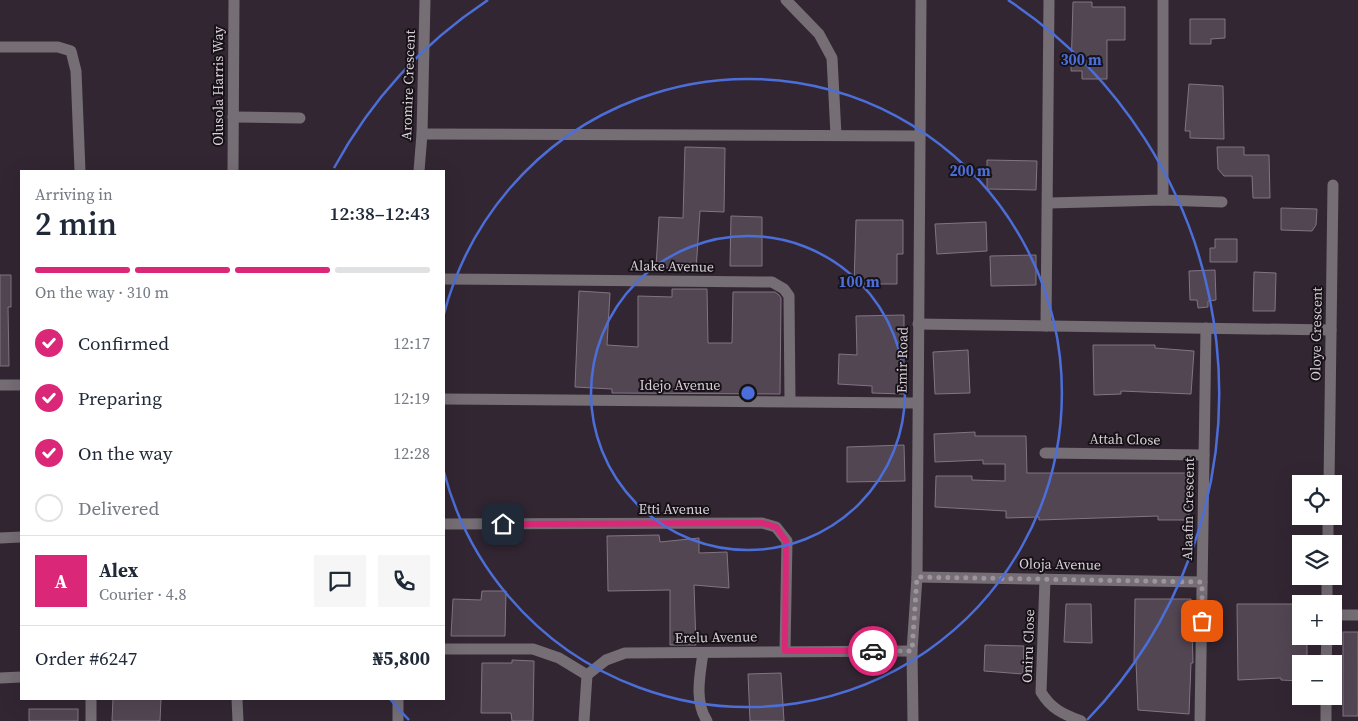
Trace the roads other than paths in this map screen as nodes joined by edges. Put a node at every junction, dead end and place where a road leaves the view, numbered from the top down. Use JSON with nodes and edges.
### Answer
{"nodes":[{"id":1,"x":234,"y":0,"type":"edge"},
{"id":2,"x":425,"y":0,"type":"edge"},
{"id":3,"x":786,"y":0,"type":"edge"},
{"id":4,"x":921,"y":0,"type":"edge"},
{"id":5,"x":1050,"y":0,"type":"edge"},
{"id":6,"x":1163,"y":0,"type":"edge"},
{"id":7,"x":0,"y":47,"type":"edge"},
{"id":8,"x":233,"y":117,"type":"junction"},
{"id":9,"x":300,"y":118,"type":"dead end"},
{"id":10,"x":422,"y":134,"type":"junction"},
{"id":11,"x":836,"y":135,"type":"junction"},
{"id":12,"x":920,"y":136,"type":"junction"},
{"id":13,"x":80,"y":170,"type":"edge"},
{"id":14,"x":233,"y":170,"type":"edge"},
{"id":15,"x":419,"y":170,"type":"edge"},
{"id":16,"x":1333,"y":184,"type":"dead end"},
{"id":17,"x":1163,"y":200,"type":"junction"},
{"id":18,"x":1222,"y":202,"type":"dead end"},
{"id":19,"x":1049,"y":203,"type":"junction"},
{"id":20,"x":445,"y":278,"type":"edge"},
{"id":21,"x":918,"y":324,"type":"junction"},
{"id":22,"x":1046,"y":326,"type":"junction"},
{"id":23,"x":1206,"y":328,"type":"junction"},
{"id":24,"x":1331,"y":330,"type":"junction"},
{"id":25,"x":0,"y":385,"type":"edge"},
{"id":26,"x":20,"y":385,"type":"edge"},
{"id":27,"x":445,"y":399,"type":"edge"},
{"id":28,"x":790,"y":401,"type":"junction"},
{"id":29,"x":916,"y":403,"type":"junction"},
{"id":30,"x":1046,"y":452,"type":"dead end"},
{"id":31,"x":1204,"y":455,"type":"junction"},
{"id":32,"x":1329,"y":475,"type":"edge"},
{"id":33,"x":445,"y":524,"type":"edge"},
{"id":34,"x":0,"y":538,"type":"edge"},
{"id":35,"x":20,"y":538,"type":"edge"},
{"id":36,"x":917,"y":577,"type":"junction"},
{"id":37,"x":1045,"y":579,"type":"junction"},
{"id":38,"x":1202,"y":582,"type":"junction"},
{"id":39,"x":1342,"y":615,"type":"edge"},
{"id":40,"x":1358,"y":616,"type":"edge"},
{"id":41,"x":445,"y":649,"type":"edge"},
{"id":42,"x":785,"y":651,"type":"junction"},
{"id":43,"x":912,"y":651,"type":"junction"},
{"id":44,"x":703,"y":653,"type":"junction"},
{"id":45,"x":587,"y":675,"type":"junction"},
{"id":46,"x":20,"y":677,"type":"edge"},
{"id":47,"x":0,"y":678,"type":"edge"},
{"id":48,"x":91,"y":700,"type":"edge"},
{"id":49,"x":237,"y":700,"type":"edge"},
{"id":50,"x":398,"y":700,"type":"edge"},
{"id":51,"x":1326,"y":705,"type":"edge"},
{"id":52,"x":91,"y":721,"type":"edge"},
{"id":53,"x":238,"y":721,"type":"edge"},
{"id":54,"x":398,"y":721,"type":"edge"},
{"id":55,"x":584,"y":721,"type":"edge"},
{"id":56,"x":707,"y":721,"type":"edge"},
{"id":57,"x":913,"y":721,"type":"edge"},
{"id":58,"x":1081,"y":721,"type":"edge"},
{"id":59,"x":1200,"y":721,"type":"edge"},
{"id":60,"x":1326,"y":721,"type":"edge"}],
"edges":[{"from":1,"to":8,"type":"street","name":"Olusola Harris Way"},
{"from":2,"to":10,"type":"street","name":"Aromire Crescent"},
{"from":3,"to":11,"type":"street"},
{"from":4,"to":12,"type":"street","name":"Emir Road"},
{"from":5,"to":19,"type":"street"},
{"from":6,"to":17,"type":"street"},
{"from":7,"to":13,"type":"street"},
{"from":8,"to":9,"type":"street"},
{"from":8,"to":14,"type":"street","name":"Olusola Harris Way"},
{"from":10,"to":11,"type":"street"},
{"from":10,"to":15,"type":"street","name":"Aromire Crescent"},
{"from":11,"to":12,"type":"street"},
{"from":12,"to":21,"type":"street","name":"Emir Road"},
{"from":16,"to":24,"type":"street","name":"Oloye Crescent"},
{"from":17,"to":18,"type":"street"},
{"from":17,"to":19,"type":"street"},
{"from":19,"to":22,"type":"street"},
{"from":20,"to":28,"type":"street","name":"Alake Avenue"},
{"from":21,"to":22,"type":"street"},
{"from":21,"to":29,"type":"street","name":"Emir Road"},
{"from":22,"to":23,"type":"street"},
{"from":23,"to":24,"type":"street"},
{"from":23,"to":31,"type":"street","name":"Alaafin Crescent"},
{"from":24,"to":32,"type":"street","name":"Oloye Crescent"},
{"from":25,"to":26,"type":"street"},
{"from":27,"to":28,"type":"street","name":"Idejo Avenue"},
{"from":28,"to":29,"type":"street","name":"Idejo Avenue"},
{"from":29,"to":36,"type":"street","name":"Emir Road"},
{"from":30,"to":31,"type":"street","name":"Attah Close"},
{"from":31,"to":38,"type":"street","name":"Alaafin Crescent"},
{"from":33,"to":42,"type":"street","name":"Etti Avenue"},
{"from":34,"to":35,"type":"street"},
{"from":36,"to":37,"type":"street","name":"Oloja Avenue"},
{"from":36,"to":43,"type":"street","name":"Emir Road"},
{"from":37,"to":38,"type":"street","name":"Oloja Avenue"},
{"from":37,"to":58,"type":"street","name":"Oniru Close"},
{"from":38,"to":59,"type":"street","name":"Alaafin Crescent"},
{"from":39,"to":40,"type":"street"},
{"from":41,"to":45,"type":"street"},
{"from":42,"to":43,"type":"street","name":"Erelu Avenue"},
{"from":42,"to":44,"type":"street","name":"Erelu Avenue"},
{"from":43,"to":57,"type":"street","name":"Emir Road"},
{"from":44,"to":45,"type":"street","name":"Erelu Avenue"},
{"from":44,"to":56,"type":"street"},
{"from":45,"to":55,"type":"street"},
{"from":46,"to":47,"type":"street"},
{"from":48,"to":52,"type":"street"},
{"from":49,"to":53,"type":"street"},
{"from":50,"to":54,"type":"street"},
{"from":51,"to":60,"type":"street"}]}
